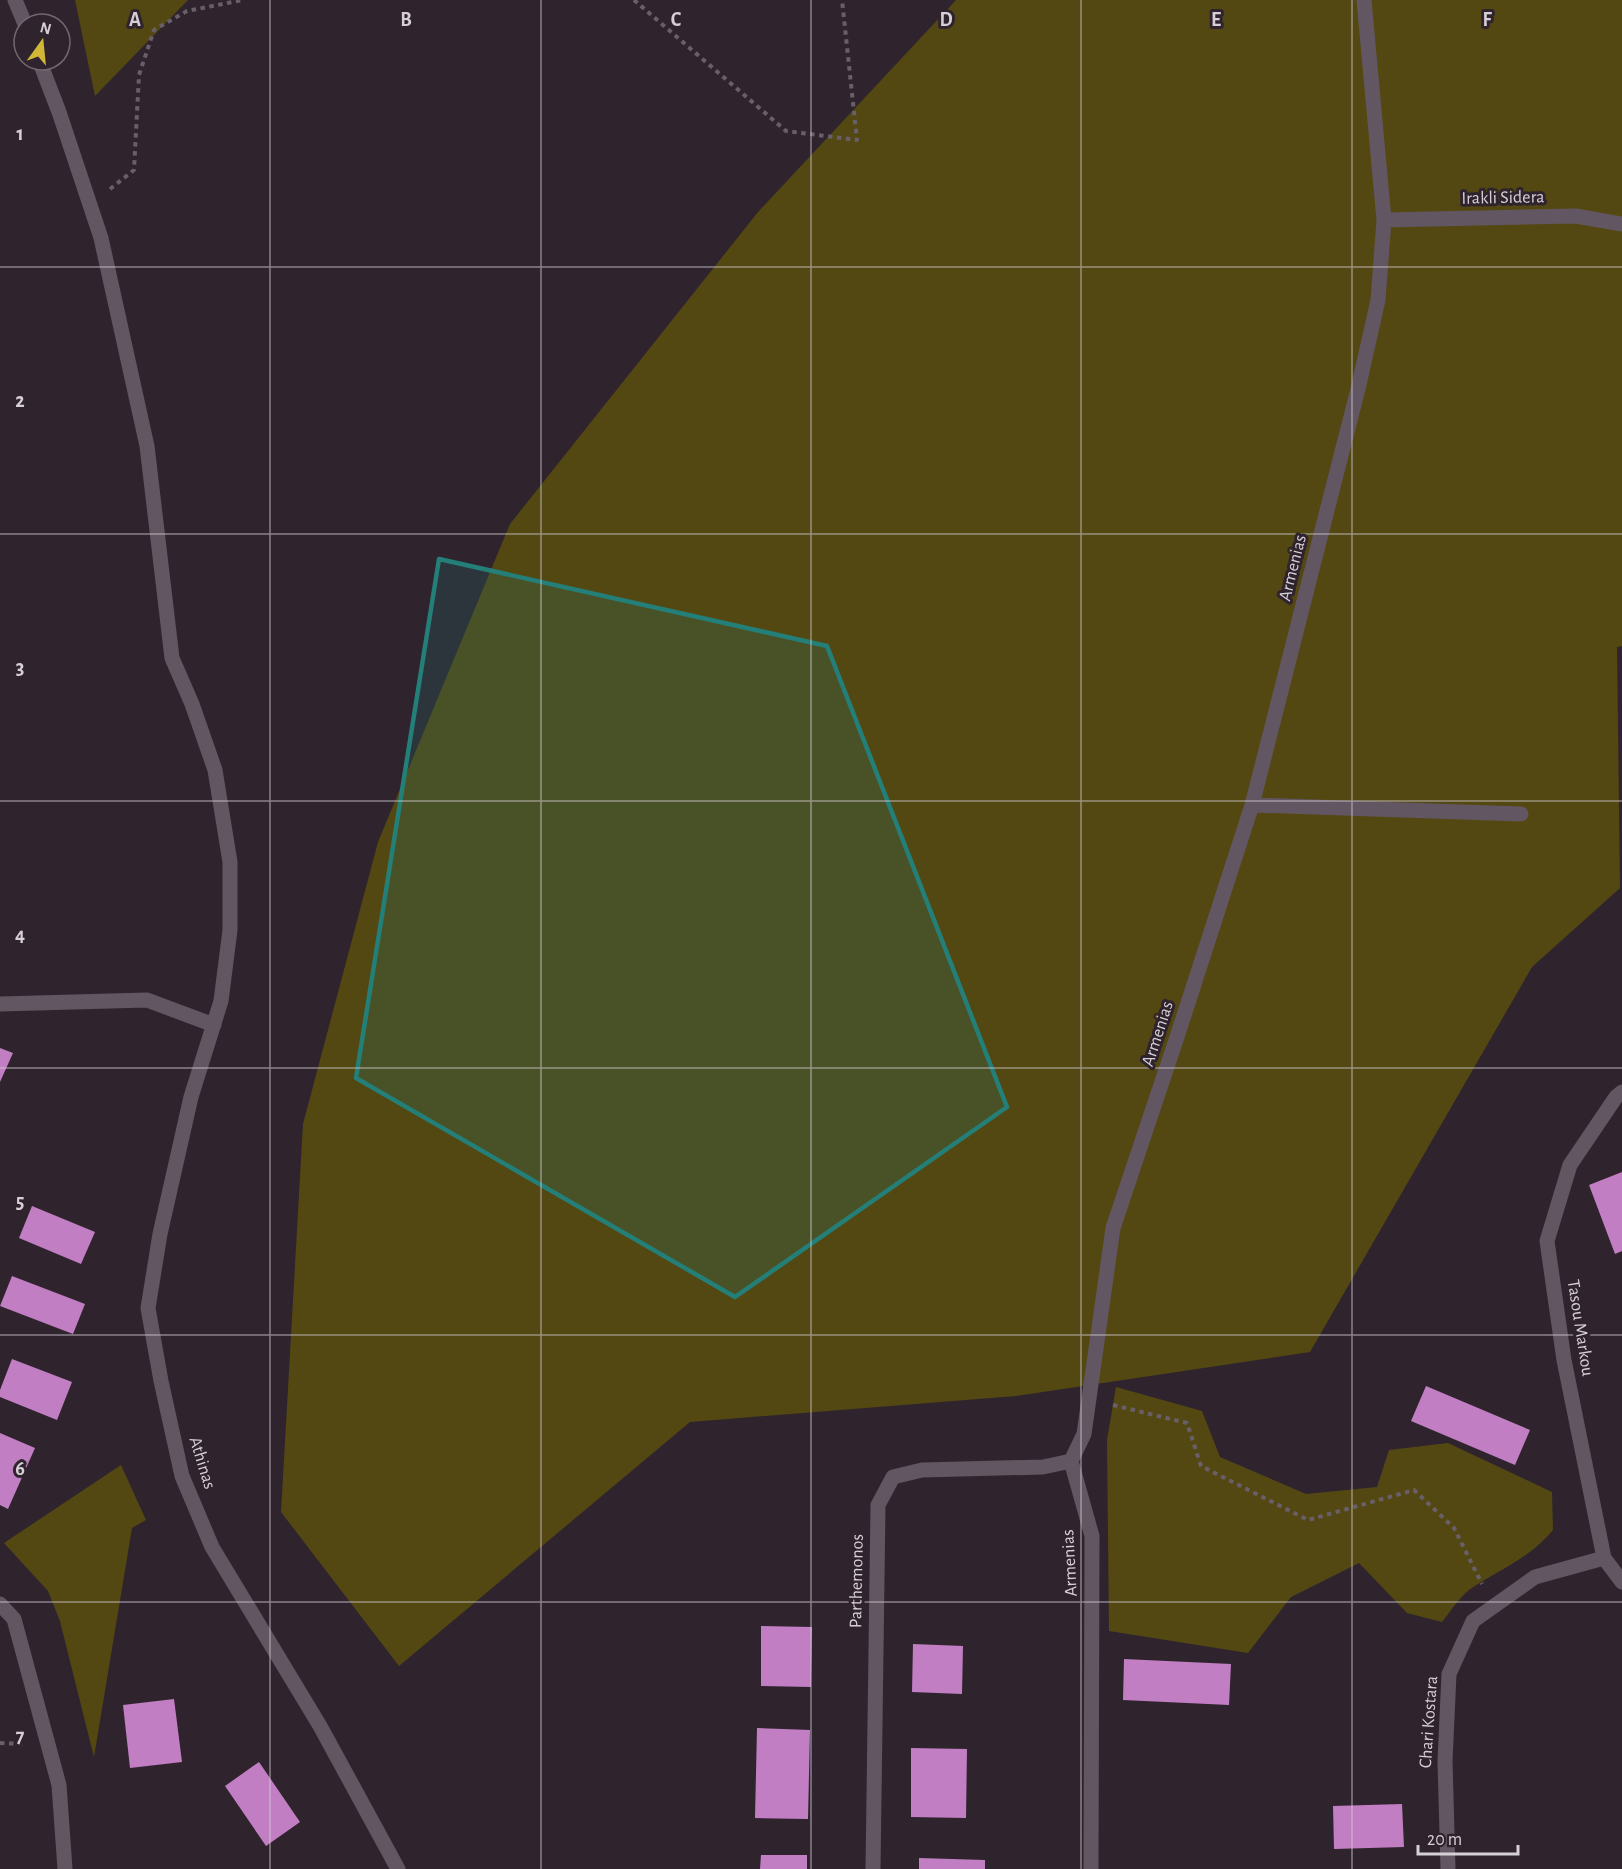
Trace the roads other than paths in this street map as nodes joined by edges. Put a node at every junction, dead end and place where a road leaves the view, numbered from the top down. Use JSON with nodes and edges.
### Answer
{"nodes":[{"id":1,"x":1364,"y":0,"type":"edge"},
{"id":2,"x":44,"y":72,"type":"edge"},
{"id":3,"x":1383,"y":220,"type":"junction"},
{"id":4,"x":1622,"y":224,"type":"edge"},
{"id":5,"x":1252,"y":805,"type":"junction"},
{"id":6,"x":1521,"y":814,"type":"dead end"},
{"id":7,"x":0,"y":1004,"type":"edge"},
{"id":8,"x":214,"y":1025,"type":"junction"},
{"id":9,"x":1622,"y":1092,"type":"edge"},
{"id":10,"x":1071,"y":1461,"type":"junction"},
{"id":11,"x":1604,"y":1557,"type":"junction"},
{"id":12,"x":1622,"y":1582,"type":"edge"},
{"id":13,"x":0,"y":1604,"type":"edge"},
{"id":14,"x":65,"y":1869,"type":"edge"},
{"id":15,"x":398,"y":1869,"type":"edge"},
{"id":16,"x":873,"y":1869,"type":"edge"},
{"id":17,"x":1091,"y":1869,"type":"edge"},
{"id":18,"x":1448,"y":1869,"type":"edge"}],
"edges":[{"from":1,"to":3,"type":"street","name":"Armenias"},
{"from":2,"to":8,"type":"street","name":"Athinas"},
{"from":3,"to":4,"type":"street","name":"Irakli Sidera"},
{"from":3,"to":5,"type":"street","name":"Armenias"},
{"from":5,"to":6,"type":"street"},
{"from":5,"to":10,"type":"street","name":"Armenias"},
{"from":7,"to":8,"type":"street"},
{"from":8,"to":15,"type":"street","name":"Athinas"},
{"from":9,"to":11,"type":"street","name":"Tasou Markou"},
{"from":10,"to":16,"type":"street","name":"Parthemonos"},
{"from":10,"to":17,"type":"street","name":"Armenias"},
{"from":11,"to":12,"type":"street","name":"Tasou Markou"},
{"from":11,"to":18,"type":"street","name":"Chari Kostara"},
{"from":13,"to":14,"type":"street"}]}
